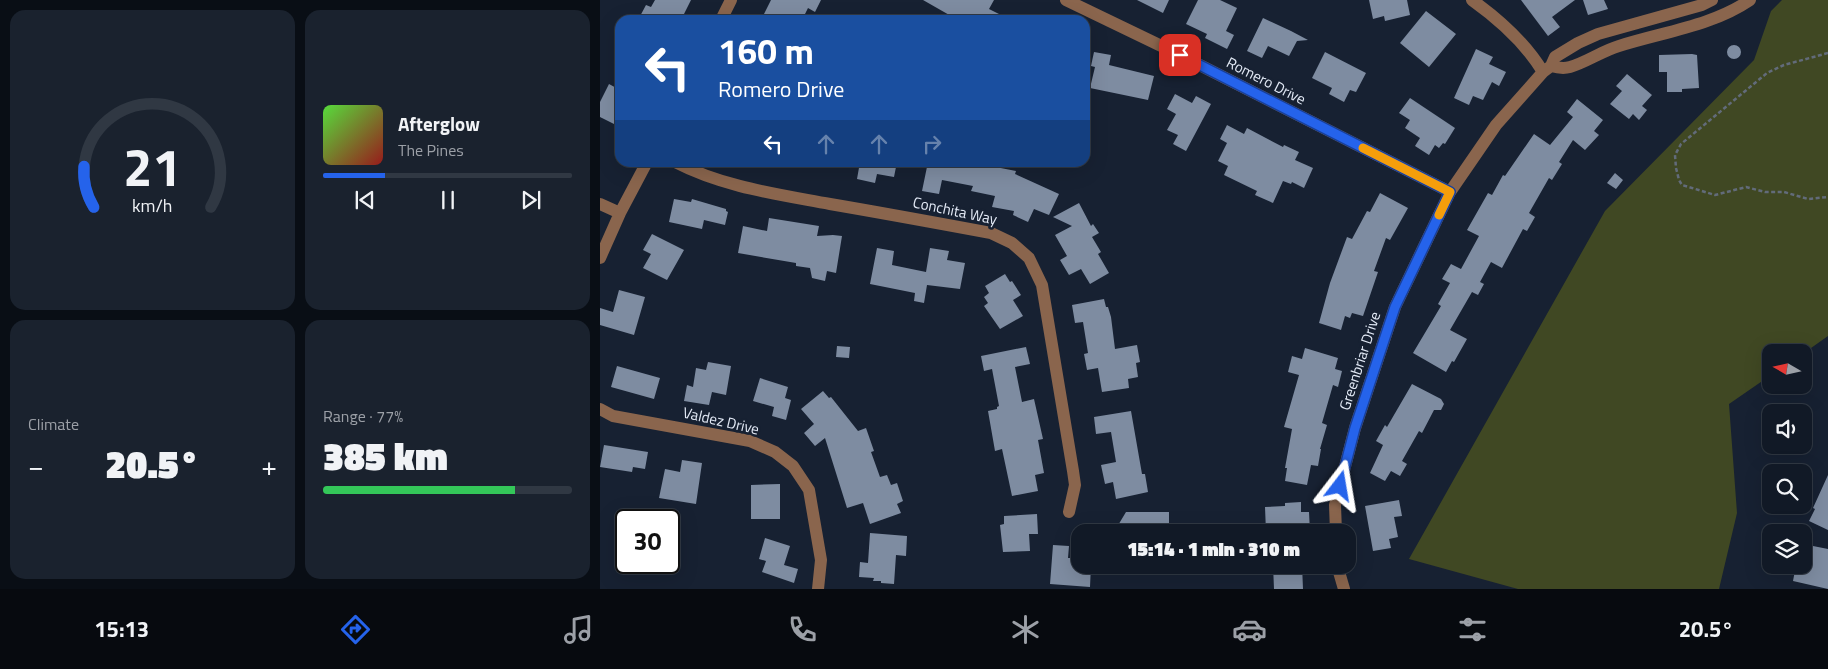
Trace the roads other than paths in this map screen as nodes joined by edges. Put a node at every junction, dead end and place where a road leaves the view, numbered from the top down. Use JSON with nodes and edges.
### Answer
{"nodes":[{"id":1,"x":731,"y":0,"type":"edge"},
{"id":2,"x":1066,"y":0,"type":"edge"},
{"id":3,"x":1472,"y":0,"type":"edge"},
{"id":4,"x":1712,"y":0,"type":"edge"},
{"id":5,"x":1750,"y":0,"type":"edge"},
{"id":6,"x":724,"y":15,"type":"edge"},
{"id":7,"x":1547,"y":69,"type":"junction"},
{"id":8,"x":644,"y":167,"type":"edge"},
{"id":9,"x":684,"y":167,"type":"edge"},
{"id":10,"x":1450,"y":192,"type":"junction"},
{"id":11,"x":600,"y":204,"type":"edge"},
{"id":12,"x":620,"y":213,"type":"junction"},
{"id":13,"x":600,"y":258,"type":"edge"},
{"id":14,"x":600,"y":410,"type":"edge"},
{"id":15,"x":1069,"y":512,"type":"dead end"},
{"id":16,"x":1336,"y":524,"type":"edge"},
{"id":17,"x":1340,"y":574,"type":"edge"},
{"id":18,"x":818,"y":589,"type":"edge"},
{"id":19,"x":1344,"y":589,"type":"edge"}],
"edges":[{"from":1,"to":6,"type":"street"},
{"from":2,"to":10,"type":"street","name":"Romero Drive"},
{"from":3,"to":7,"type":"street"},
{"from":4,"to":7,"type":"street","name":"Greenbriar Drive"},
{"from":5,"to":7,"type":"street"},
{"from":7,"to":10,"type":"street","name":"Greenbriar Drive"},
{"from":8,"to":12,"type":"street"},
{"from":9,"to":15,"type":"street","name":"Conchita Way"},
{"from":10,"to":16,"type":"street","name":"Greenbriar Drive"},
{"from":11,"to":12,"type":"street"},
{"from":12,"to":13,"type":"street"},
{"from":14,"to":18,"type":"street","name":"Valdez Drive"},
{"from":17,"to":19,"type":"street"}]}
